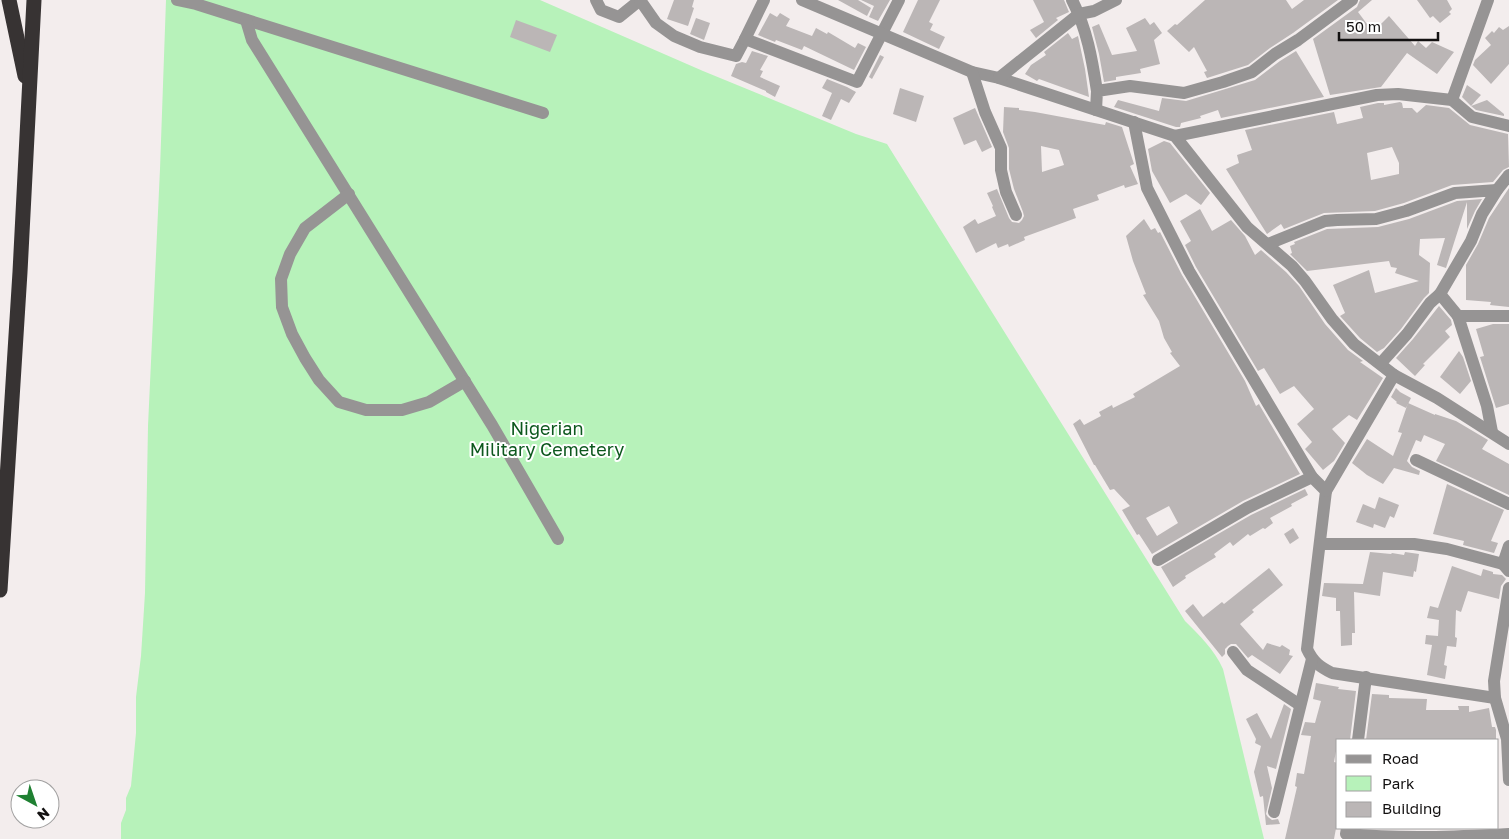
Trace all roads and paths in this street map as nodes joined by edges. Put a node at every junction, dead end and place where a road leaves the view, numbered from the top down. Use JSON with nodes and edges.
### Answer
{"nodes":[{"id":1,"x":9,"y":0,"type":"edge"},
{"id":2,"x":34,"y":0,"type":"edge"},
{"id":3,"x":177,"y":0,"type":"edge"},
{"id":4,"x":596,"y":0,"type":"edge"},
{"id":5,"x":640,"y":0,"type":"edge"},
{"id":6,"x":764,"y":0,"type":"edge"},
{"id":7,"x":802,"y":0,"type":"edge"},
{"id":8,"x":899,"y":0,"type":"edge"},
{"id":9,"x":1072,"y":0,"type":"edge"},
{"id":10,"x":1116,"y":0,"type":"edge"},
{"id":11,"x":1352,"y":0,"type":"edge"},
{"id":12,"x":1488,"y":0,"type":"edge"},
{"id":13,"x":1080,"y":14,"type":"junction"},
{"id":14,"x":246,"y":20,"type":"junction"},
{"id":15,"x":883,"y":34,"type":"junction"},
{"id":16,"x":746,"y":39,"type":"junction"},
{"id":17,"x":972,"y":72,"type":"junction"},
{"id":18,"x":999,"y":78,"type":"junction"},
{"id":19,"x":1097,"y":91,"type":"junction"},
{"id":20,"x":30,"y":97,"type":"junction"},
{"id":21,"x":1452,"y":100,"type":"junction"},
{"id":22,"x":1096,"y":110,"type":"junction"},
{"id":23,"x":544,"y":113,"type":"dead end"},
{"id":24,"x":1134,"y":122,"type":"junction"},
{"id":25,"x":1509,"y":126,"type":"edge"},
{"id":26,"x":1175,"y":136,"type":"junction"},
{"id":27,"x":1509,"y":175,"type":"edge"},
{"id":28,"x":1497,"y":190,"type":"junction"},
{"id":29,"x":349,"y":194,"type":"junction"},
{"id":30,"x":1016,"y":215,"type":"dead end"},
{"id":31,"x":1268,"y":244,"type":"junction"},
{"id":32,"x":1440,"y":294,"type":"junction"},
{"id":33,"x":1458,"y":316,"type":"junction"},
{"id":34,"x":1509,"y":316,"type":"edge"},
{"id":35,"x":1381,"y":363,"type":"junction"},
{"id":36,"x":1394,"y":375,"type":"junction"},
{"id":37,"x":465,"y":382,"type":"junction"},
{"id":38,"x":1492,"y":432,"type":"junction"},
{"id":39,"x":1509,"y":444,"type":"edge"},
{"id":40,"x":1416,"y":460,"type":"dead end"},
{"id":41,"x":1312,"y":477,"type":"junction"},
{"id":42,"x":1326,"y":492,"type":"junction"},
{"id":43,"x":1509,"y":504,"type":"edge"},
{"id":44,"x":558,"y":539,"type":"dead end"},
{"id":45,"x":1320,"y":544,"type":"junction"},
{"id":46,"x":1509,"y":546,"type":"edge"},
{"id":47,"x":1158,"y":560,"type":"dead end"},
{"id":48,"x":1506,"y":568,"type":"edge"},
{"id":49,"x":1509,"y":588,"type":"edge"},
{"id":50,"x":0,"y":590,"type":"edge"},
{"id":51,"x":1233,"y":652,"type":"dead end"},
{"id":52,"x":1312,"y":659,"type":"junction"},
{"id":53,"x":1366,"y":677,"type":"junction"},
{"id":54,"x":1495,"y":698,"type":"junction"},
{"id":55,"x":1300,"y":705,"type":"junction"},
{"id":56,"x":1358,"y":739,"type":"edge"},
{"id":57,"x":1509,"y":780,"type":"edge"},
{"id":58,"x":1274,"y":812,"type":"dead end"},
{"id":59,"x":1347,"y":834,"type":"edge"},
{"id":60,"x":1509,"y":834,"type":"edge"},
{"id":61,"x":1436,"y":839,"type":"edge"}],
"edges":[{"from":1,"to":20,"type":"highway"},
{"from":2,"to":20,"type":"highway"},
{"from":3,"to":14,"type":"street"},
{"from":4,"to":5,"type":"street"},
{"from":5,"to":16,"type":"street"},
{"from":6,"to":16,"type":"street"},
{"from":7,"to":15,"type":"street"},
{"from":8,"to":15,"type":"street"},
{"from":9,"to":13,"type":"street"},
{"from":10,"to":13,"type":"street"},
{"from":11,"to":19,"type":"street"},
{"from":12,"to":21,"type":"street"},
{"from":13,"to":18,"type":"street"},
{"from":13,"to":19,"type":"street"},
{"from":14,"to":23,"type":"street"},
{"from":14,"to":29,"type":"street"},
{"from":15,"to":16,"type":"street"},
{"from":15,"to":17,"type":"street"},
{"from":17,"to":18,"type":"street"},
{"from":17,"to":30,"type":"street"},
{"from":18,"to":22,"type":"street"},
{"from":19,"to":22,"type":"street"},
{"from":20,"to":50,"type":"highway"},
{"from":21,"to":25,"type":"street"},
{"from":21,"to":26,"type":"street"},
{"from":22,"to":24,"type":"street"},
{"from":24,"to":26,"type":"street"},
{"from":24,"to":41,"type":"street"},
{"from":26,"to":31,"type":"street"},
{"from":27,"to":28,"type":"street"},
{"from":28,"to":31,"type":"street"},
{"from":28,"to":32,"type":"street"},
{"from":29,"to":37,"type":"street"},
{"from":29,"to":37,"type":"street"},
{"from":31,"to":35,"type":"street"},
{"from":32,"to":33,"type":"street"},
{"from":32,"to":35,"type":"street"},
{"from":33,"to":34,"type":"street"},
{"from":33,"to":38,"type":"street"},
{"from":35,"to":36,"type":"street"},
{"from":36,"to":38,"type":"street"},
{"from":36,"to":42,"type":"street"},
{"from":37,"to":44,"type":"street"},
{"from":38,"to":39,"type":"street"},
{"from":40,"to":43,"type":"street"},
{"from":41,"to":42,"type":"street"},
{"from":41,"to":47,"type":"street"},
{"from":42,"to":45,"type":"street"},
{"from":45,"to":48,"type":"street"},
{"from":45,"to":52,"type":"street"},
{"from":46,"to":48,"type":"street"},
{"from":49,"to":54,"type":"street"},
{"from":51,"to":55,"type":"street"},
{"from":52,"to":53,"type":"street"},
{"from":52,"to":55,"type":"street"},
{"from":53,"to":54,"type":"street"},
{"from":53,"to":56,"type":"street"},
{"from":54,"to":57,"type":"street"},
{"from":55,"to":58,"type":"street"},
{"from":59,"to":61,"type":"street"},
{"from":60,"to":61,"type":"street"}]}
